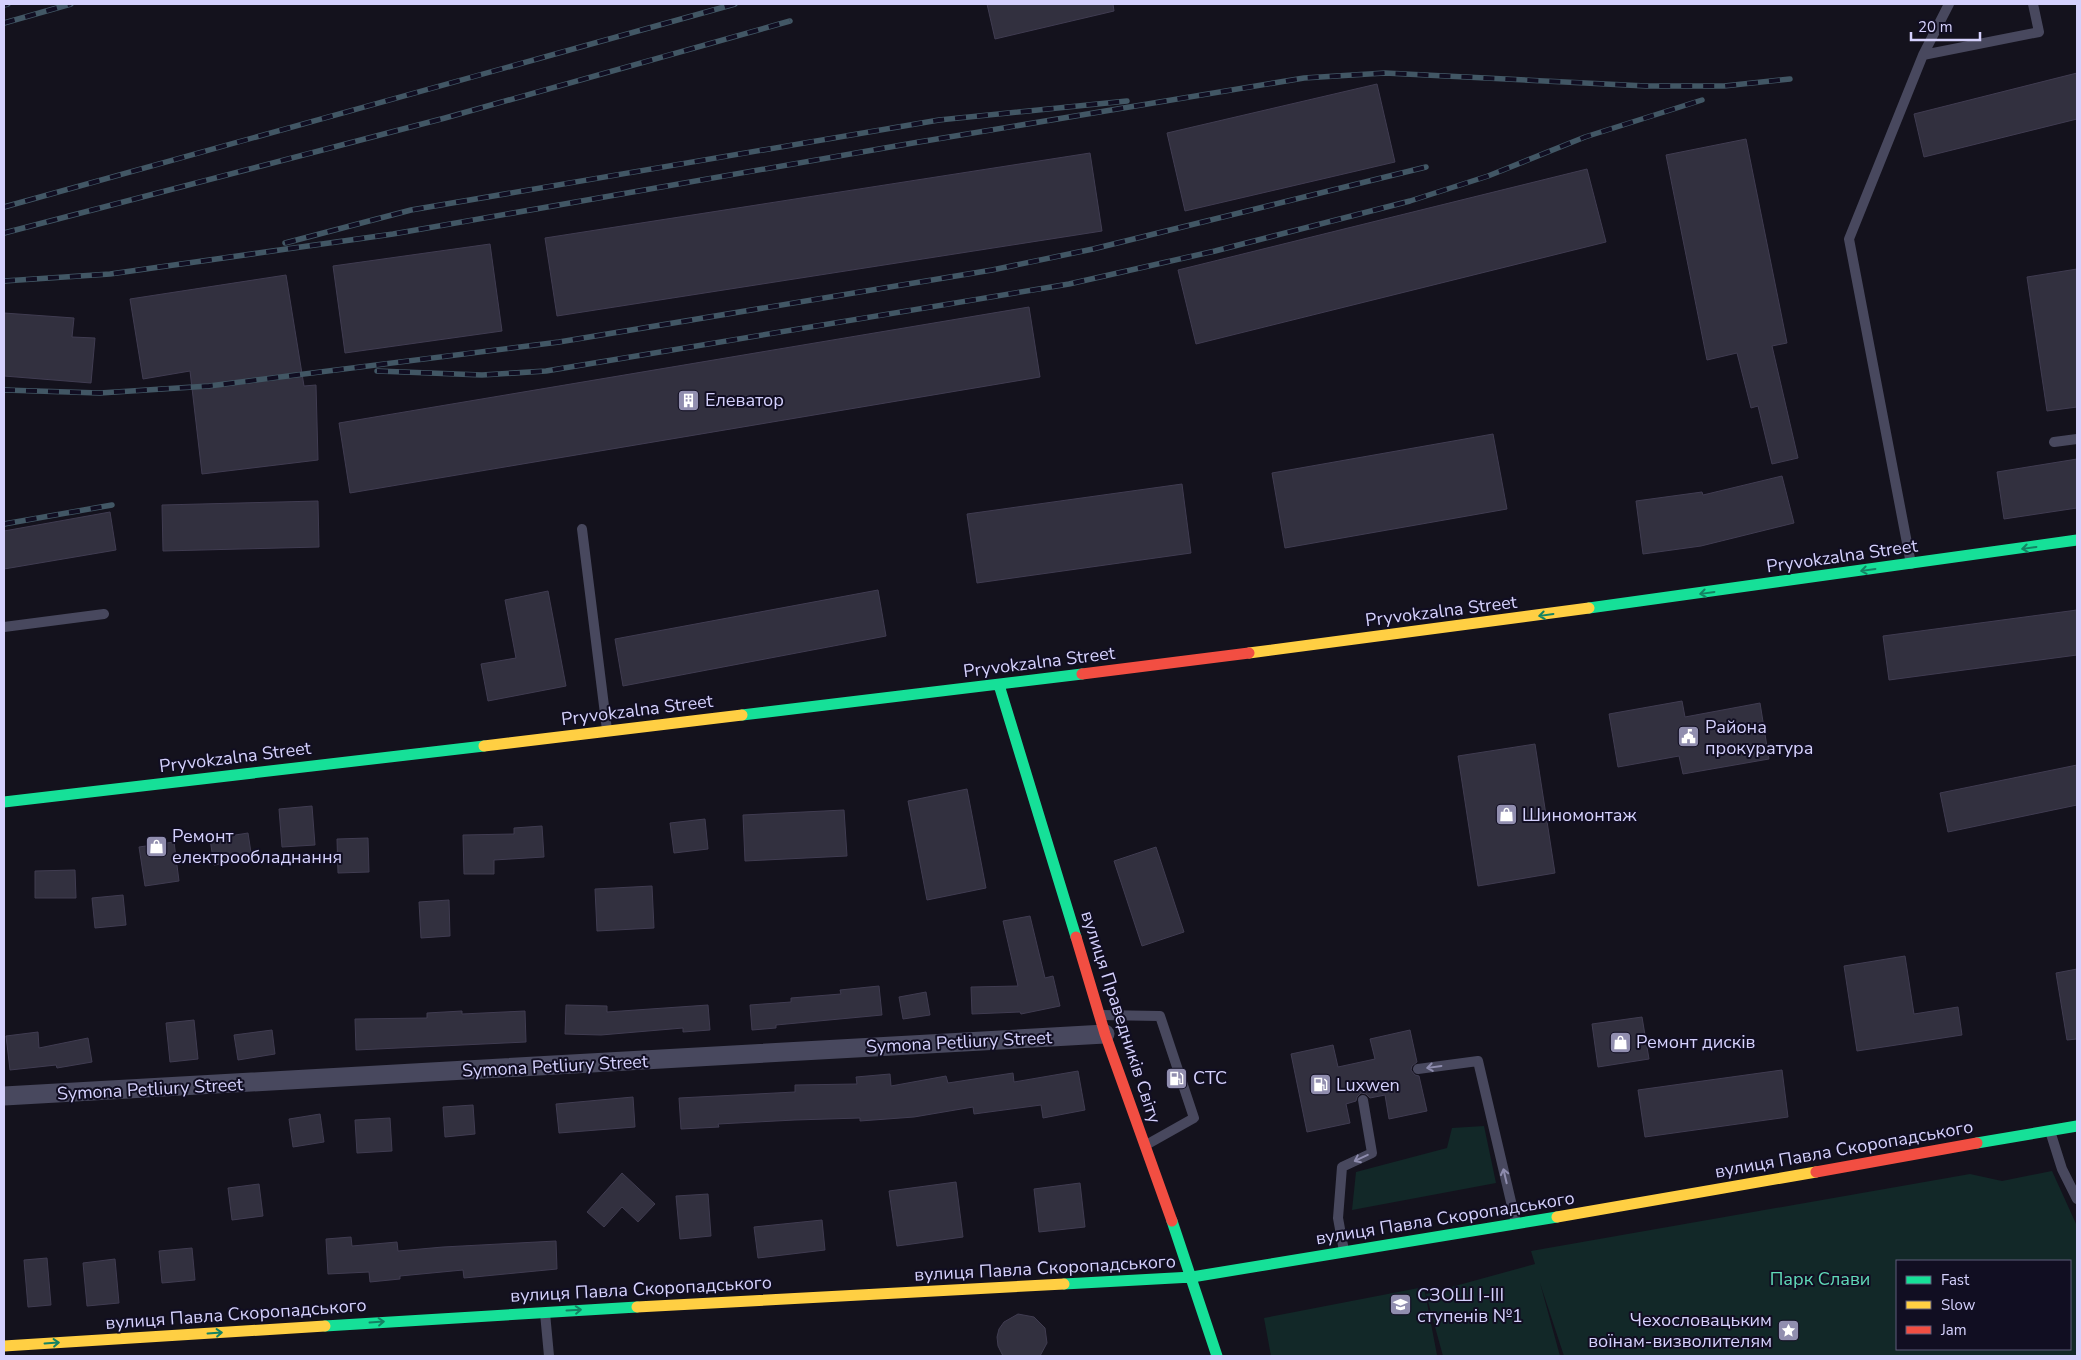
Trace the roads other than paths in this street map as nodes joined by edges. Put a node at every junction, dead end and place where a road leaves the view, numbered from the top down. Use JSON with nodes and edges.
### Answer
{"nodes":[{"id":1,"x":1949,"y":4,"type":"edge"},
{"id":2,"x":2033,"y":4,"type":"edge"},
{"id":3,"x":1923,"y":55,"type":"junction"},
{"id":4,"x":2077,"y":439,"type":"edge"},
{"id":5,"x":2054,"y":442,"type":"dead end"},
{"id":6,"x":582,"y":529,"type":"dead end"},
{"id":7,"x":2077,"y":540,"type":"edge"},
{"id":8,"x":1911,"y":564,"type":"junction"},
{"id":9,"x":104,"y":614,"type":"dead end"},
{"id":10,"x":4,"y":627,"type":"edge"},
{"id":11,"x":1000,"y":685,"type":"junction"},
{"id":12,"x":607,"y":731,"type":"junction"},
{"id":13,"x":4,"y":802,"type":"edge"},
{"id":14,"x":1100,"y":1015,"type":"junction"},
{"id":15,"x":1105,"y":1034,"type":"junction"},
{"id":16,"x":1418,"y":1069,"type":"dead end"},
{"id":17,"x":4,"y":1096,"type":"edge"},
{"id":18,"x":1363,"y":1100,"type":"dead end"},
{"id":19,"x":2077,"y":1126,"type":"edge"},
{"id":20,"x":2050,"y":1131,"type":"junction"},
{"id":21,"x":1145,"y":1145,"type":"junction"},
{"id":22,"x":2077,"y":1199,"type":"edge"},
{"id":23,"x":1516,"y":1224,"type":"junction"},
{"id":24,"x":1344,"y":1252,"type":"junction"},
{"id":25,"x":1192,"y":1277,"type":"junction"},
{"id":26,"x":545,"y":1312,"type":"junction"},
{"id":27,"x":4,"y":1346,"type":"edge"},
{"id":28,"x":549,"y":1356,"type":"edge"},
{"id":29,"x":1217,"y":1356,"type":"edge"}],
"edges":[{"from":1,"to":3,"type":"lane"},
{"from":2,"to":3,"type":"lane"},
{"from":3,"to":8,"type":"lane"},
{"from":4,"to":5,"type":"lane"},
{"from":6,"to":12,"type":"lane"},
{"from":7,"to":8,"type":"street","name":"Pryvokzalna Street","one_way":true},
{"from":8,"to":11,"type":"street","name":"Pryvokzalna Street","one_way":true},
{"from":9,"to":10,"type":"lane"},
{"from":11,"to":12,"type":"street","name":"Pryvokzalna Street"},
{"from":11,"to":14,"type":"street","name":"вулиця Праведників Світу"},
{"from":12,"to":13,"type":"street","name":"Pryvokzalna Street"},
{"from":14,"to":15,"type":"street","name":"вулиця Праведників Світу"},
{"from":14,"to":21,"type":"lane"},
{"from":15,"to":17,"type":"street","name":"Symona Petliury Street"},
{"from":15,"to":21,"type":"street","name":"вулиця Праведників Світу"},
{"from":23,"to":16,"type":"lane","one_way":true},
{"from":18,"to":24,"type":"lane","one_way":true},
{"from":19,"to":20,"type":"street","name":"вулиця Павла Скоропадського"},
{"from":20,"to":22,"type":"lane"},
{"from":20,"to":23,"type":"street","name":"вулиця Павла Скоропадського"},
{"from":21,"to":25,"type":"street","name":"вулиця Праведників Світу"},
{"from":23,"to":24,"type":"street","name":"вулиця Павла Скоропадського"},
{"from":24,"to":25,"type":"street","name":"вулиця Павла Скоропадського"},
{"from":26,"to":25,"type":"street","name":"вулиця Павла Скоропадського","one_way":true},
{"from":25,"to":29,"type":"street","name":"вулиця Праведників Світу"},
{"from":27,"to":26,"type":"street","name":"вулиця Павла Скоропадського","one_way":true},
{"from":26,"to":28,"type":"lane"}]}
